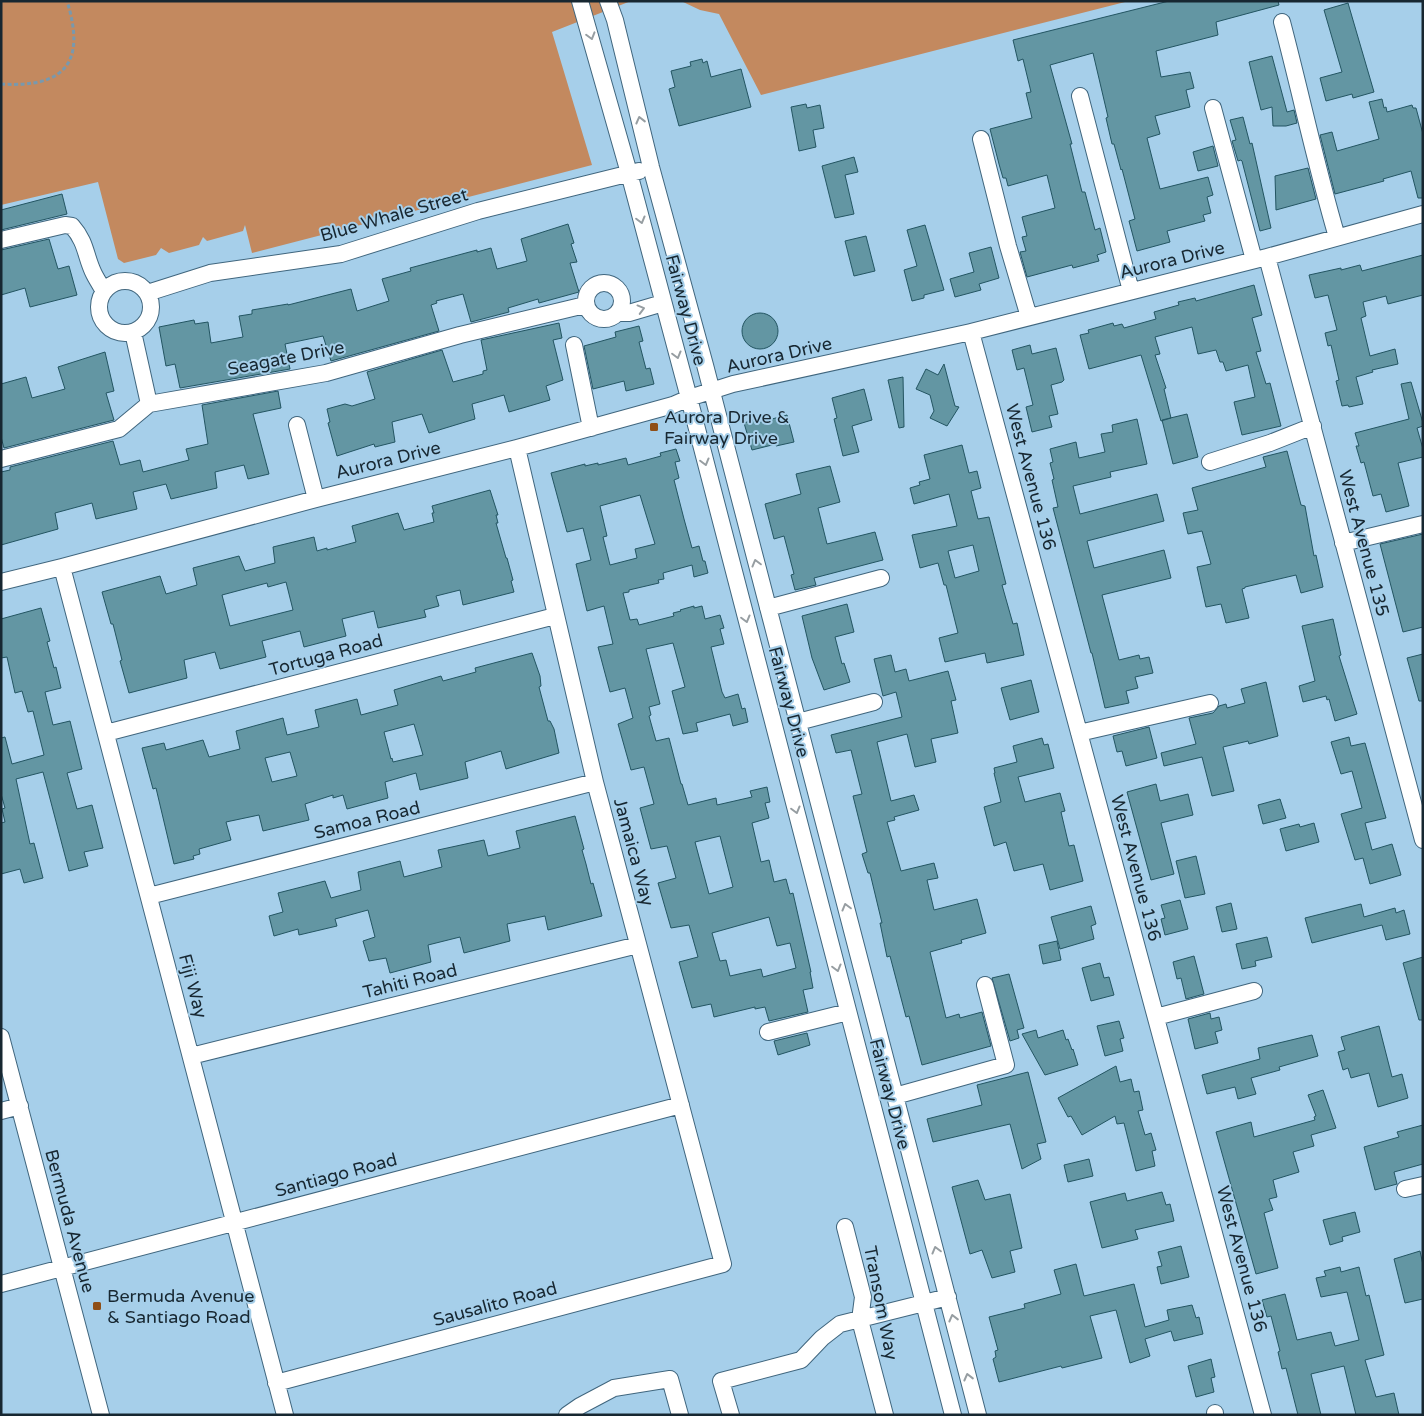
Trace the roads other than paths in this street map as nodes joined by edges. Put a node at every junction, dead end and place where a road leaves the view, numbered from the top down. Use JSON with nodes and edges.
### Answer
{"nodes":[{"id":1,"x":580,"y":1,"type":"edge"},
{"id":2,"x":608,"y":1,"type":"edge"},
{"id":3,"x":1282,"y":22,"type":"dead end"},
{"id":4,"x":1080,"y":96,"type":"dead end"},
{"id":5,"x":1214,"y":108,"type":"dead end"},
{"id":6,"x":981,"y":139,"type":"dead end"},
{"id":7,"x":651,"y":168,"type":"junction"},
{"id":8,"x":629,"y":173,"type":"junction"},
{"id":9,"x":1423,"y":214,"type":"edge"},
{"id":10,"x":1338,"y":237,"type":"junction"},
{"id":11,"x":1,"y":240,"type":"edge"},
{"id":12,"x":1261,"y":258,"type":"junction"},
{"id":13,"x":104,"y":291,"type":"junction"},
{"id":14,"x":1131,"y":291,"type":"junction"},
{"id":15,"x":147,"y":294,"type":"junction"},
{"id":16,"x":663,"y":303,"type":"junction"},
{"id":17,"x":585,"y":305,"type":"junction"},
{"id":18,"x":618,"y":313,"type":"junction"},
{"id":19,"x":1029,"y":317,"type":"junction"},
{"id":20,"x":133,"y":332,"type":"junction"},
{"id":21,"x":970,"y":332,"type":"junction"},
{"id":22,"x":574,"y":345,"type":"dead end"},
{"id":23,"x":711,"y":392,"type":"junction"},
{"id":24,"x":689,"y":398,"type":"junction"},
{"id":25,"x":149,"y":404,"type":"junction"},
{"id":26,"x":297,"y":425,"type":"dead end"},
{"id":27,"x":1313,"y":426,"type":"junction"},
{"id":28,"x":591,"y":428,"type":"junction"},
{"id":29,"x":517,"y":448,"type":"junction"},
{"id":30,"x":1,"y":459,"type":"edge"},
{"id":31,"x":1210,"y":462,"type":"dead end"},
{"id":32,"x":316,"y":499,"type":"junction"},
{"id":33,"x":1423,"y":524,"type":"edge"},
{"id":34,"x":1343,"y":543,"type":"junction"},
{"id":35,"x":62,"y":568,"type":"junction"},
{"id":36,"x":881,"y":578,"type":"dead end"},
{"id":37,"x":1,"y":582,"type":"edge"},
{"id":38,"x":768,"y":608,"type":"junction"},
{"id":39,"x":555,"y":616,"type":"junction"},
{"id":40,"x":874,"y":702,"type":"dead end"},
{"id":41,"x":1210,"y":703,"type":"dead end"},
{"id":42,"x":798,"y":722,"type":"junction"},
{"id":43,"x":106,"y":733,"type":"junction"},
{"id":44,"x":1079,"y":733,"type":"junction"},
{"id":45,"x":812,"y":779,"type":"junction"},
{"id":46,"x":595,"y":782,"type":"junction"},
{"id":47,"x":789,"y":784,"type":"junction"},
{"id":48,"x":1423,"y":840,"type":"edge"},
{"id":49,"x":149,"y":896,"type":"junction"},
{"id":50,"x":638,"y":945,"type":"junction"},
{"id":51,"x":985,"y":985,"type":"dead end"},
{"id":52,"x":1254,"y":991,"type":"dead end"},
{"id":53,"x":848,"y":1012,"type":"junction"},
{"id":54,"x":1156,"y":1017,"type":"junction"},
{"id":55,"x":768,"y":1032,"type":"dead end"},
{"id":56,"x":1,"y":1037,"type":"edge"},
{"id":57,"x":191,"y":1056,"type":"junction"},
{"id":58,"x":895,"y":1096,"type":"junction"},
{"id":59,"x":681,"y":1105,"type":"junction"},
{"id":60,"x":20,"y":1106,"type":"junction"},
{"id":61,"x":1,"y":1111,"type":"edge"},
{"id":62,"x":1423,"y":1185,"type":"edge"},
{"id":63,"x":1405,"y":1189,"type":"dead end"},
{"id":64,"x":234,"y":1222,"type":"junction"},
{"id":65,"x":845,"y":1227,"type":"dead end"},
{"id":66,"x":723,"y":1264,"type":"joint"},
{"id":67,"x":62,"y":1268,"type":"junction"},
{"id":68,"x":1,"y":1284,"type":"edge"},
{"id":69,"x":948,"y":1297,"type":"junction"},
{"id":70,"x":924,"y":1304,"type":"junction"},
{"id":71,"x":860,"y":1320,"type":"junction"},
{"id":72,"x":276,"y":1383,"type":"junction"},
{"id":73,"x":100,"y":1415,"type":"edge"},
{"id":74,"x":285,"y":1415,"type":"edge"},
{"id":75,"x":566,"y":1415,"type":"edge"},
{"id":76,"x":680,"y":1415,"type":"edge"},
{"id":77,"x":730,"y":1415,"type":"edge"},
{"id":78,"x":885,"y":1415,"type":"edge"},
{"id":79,"x":953,"y":1415,"type":"edge"},
{"id":80,"x":978,"y":1415,"type":"edge"},
{"id":81,"x":1263,"y":1415,"type":"edge"}],
"edges":[{"from":1,"to":8,"type":"street","name":"Fairway Drive","one_way":true},
{"from":7,"to":2,"type":"street","name":"Fairway Drive","one_way":true},
{"from":3,"to":10,"type":"street"},
{"from":4,"to":14,"type":"street"},
{"from":5,"to":12,"type":"street","name":"West Avenue 135"},
{"from":6,"to":19,"type":"street"},
{"from":7,"to":8,"type":"street","name":"Blue Whale Street"},
{"from":7,"to":23,"type":"street","name":"Fairway Drive"},
{"from":8,"to":15,"type":"street","name":"Blue Whale Street"},
{"from":8,"to":16,"type":"street","name":"Fairway Drive","one_way":true},
{"from":9,"to":10,"type":"street","name":"Aurora Drive"},
{"from":10,"to":12,"type":"street","name":"Aurora Drive"},
{"from":11,"to":13,"type":"street"},
{"from":12,"to":14,"type":"street","name":"Aurora Drive"},
{"from":12,"to":27,"type":"street","name":"West Avenue 135"},
{"from":13,"to":15,"type":"street"},
{"from":13,"to":20,"type":"street"},
{"from":14,"to":19,"type":"street","name":"Aurora Drive"},
{"from":15,"to":20,"type":"street"},
{"from":18,"to":16,"type":"street","one_way":true},
{"from":16,"to":24,"type":"street","name":"Fairway Drive","one_way":true},
{"from":17,"to":18,"type":"street"},
{"from":17,"to":18,"type":"street"},
{"from":17,"to":25,"type":"street","name":"Seagate Drive"},
{"from":19,"to":21,"type":"street","name":"Aurora Drive"},
{"from":20,"to":25,"type":"street"},
{"from":21,"to":23,"type":"street","name":"Aurora Drive"},
{"from":21,"to":44,"type":"street","name":"West Avenue 136"},
{"from":22,"to":28,"type":"street"},
{"from":23,"to":24,"type":"street","name":"Aurora Drive"},
{"from":38,"to":23,"type":"street","name":"Fairway Drive","one_way":true},
{"from":24,"to":28,"type":"street","name":"Aurora Drive"},
{"from":24,"to":47,"type":"street","name":"Fairway Drive","one_way":true},
{"from":25,"to":30,"type":"street","name":"Seagate Drive"},
{"from":26,"to":32,"type":"street"},
{"from":27,"to":31,"type":"street"},
{"from":27,"to":34,"type":"street","name":"West Avenue 135"},
{"from":28,"to":29,"type":"street","name":"Aurora Drive"},
{"from":29,"to":32,"type":"street","name":"Aurora Drive"},
{"from":29,"to":39,"type":"street","name":"Jamaica Way"},
{"from":32,"to":35,"type":"street","name":"Aurora Drive"},
{"from":33,"to":34,"type":"street"},
{"from":34,"to":48,"type":"street","name":"West Avenue 135"},
{"from":35,"to":37,"type":"street","name":"Aurora Drive"},
{"from":35,"to":43,"type":"street","name":"Fiji Way"},
{"from":36,"to":38,"type":"street"},
{"from":38,"to":42,"type":"street","name":"Fairway Drive"},
{"from":39,"to":43,"type":"street","name":"Tortuga Road"},
{"from":39,"to":46,"type":"street","name":"Jamaica Way"},
{"from":40,"to":42,"type":"street"},
{"from":41,"to":44,"type":"street"},
{"from":42,"to":45,"type":"street","name":"Fairway Drive"},
{"from":43,"to":49,"type":"street","name":"Fiji Way"},
{"from":44,"to":54,"type":"street","name":"West Avenue 136"},
{"from":45,"to":47,"type":"street"},
{"from":58,"to":45,"type":"street","name":"Fairway Drive","one_way":true},
{"from":46,"to":49,"type":"street","name":"Samoa Road"},
{"from":46,"to":50,"type":"street","name":"Jamaica Way"},
{"from":47,"to":53,"type":"street","name":"Fairway Drive","one_way":true},
{"from":49,"to":57,"type":"street","name":"Fiji Way"},
{"from":50,"to":57,"type":"street","name":"Tahiti Road"},
{"from":50,"to":59,"type":"street","name":"Jamaica Way"},
{"from":51,"to":58,"type":"street"},
{"from":52,"to":54,"type":"street"},
{"from":53,"to":55,"type":"street"},
{"from":53,"to":70,"type":"street","name":"Fairway Drive"},
{"from":54,"to":81,"type":"street","name":"West Avenue 136"},
{"from":56,"to":60,"type":"street","name":"Bermuda Avenue"},
{"from":57,"to":64,"type":"street","name":"Fiji Way"},
{"from":69,"to":58,"type":"street","name":"Fairway Drive","one_way":true},
{"from":59,"to":64,"type":"street","name":"Santiago Road"},
{"from":59,"to":66,"type":"street","name":"Jamaica Way"},
{"from":60,"to":61,"type":"street"},
{"from":60,"to":67,"type":"street","name":"Bermuda Avenue"},
{"from":62,"to":63,"type":"street"},
{"from":64,"to":67,"type":"street","name":"Santiago Road"},
{"from":64,"to":72,"type":"street","name":"Fiji Way"},
{"from":65,"to":71,"type":"street","name":"Transom Way"},
{"from":66,"to":72,"type":"street","name":"Sausalito Road"},
{"from":67,"to":68,"type":"street","name":"Santiago Road"},
{"from":67,"to":73,"type":"street","name":"Bermuda Avenue"},
{"from":69,"to":70,"type":"street"},
{"from":80,"to":69,"type":"street","name":"Fairway Drive","one_way":true},
{"from":70,"to":71,"type":"street"},
{"from":70,"to":79,"type":"street","name":"Fairway Drive"},
{"from":71,"to":77,"type":"street"},
{"from":71,"to":78,"type":"street","name":"Transom Way"},
{"from":72,"to":74,"type":"street","name":"Fiji Way"},
{"from":75,"to":76,"type":"street"}]}
